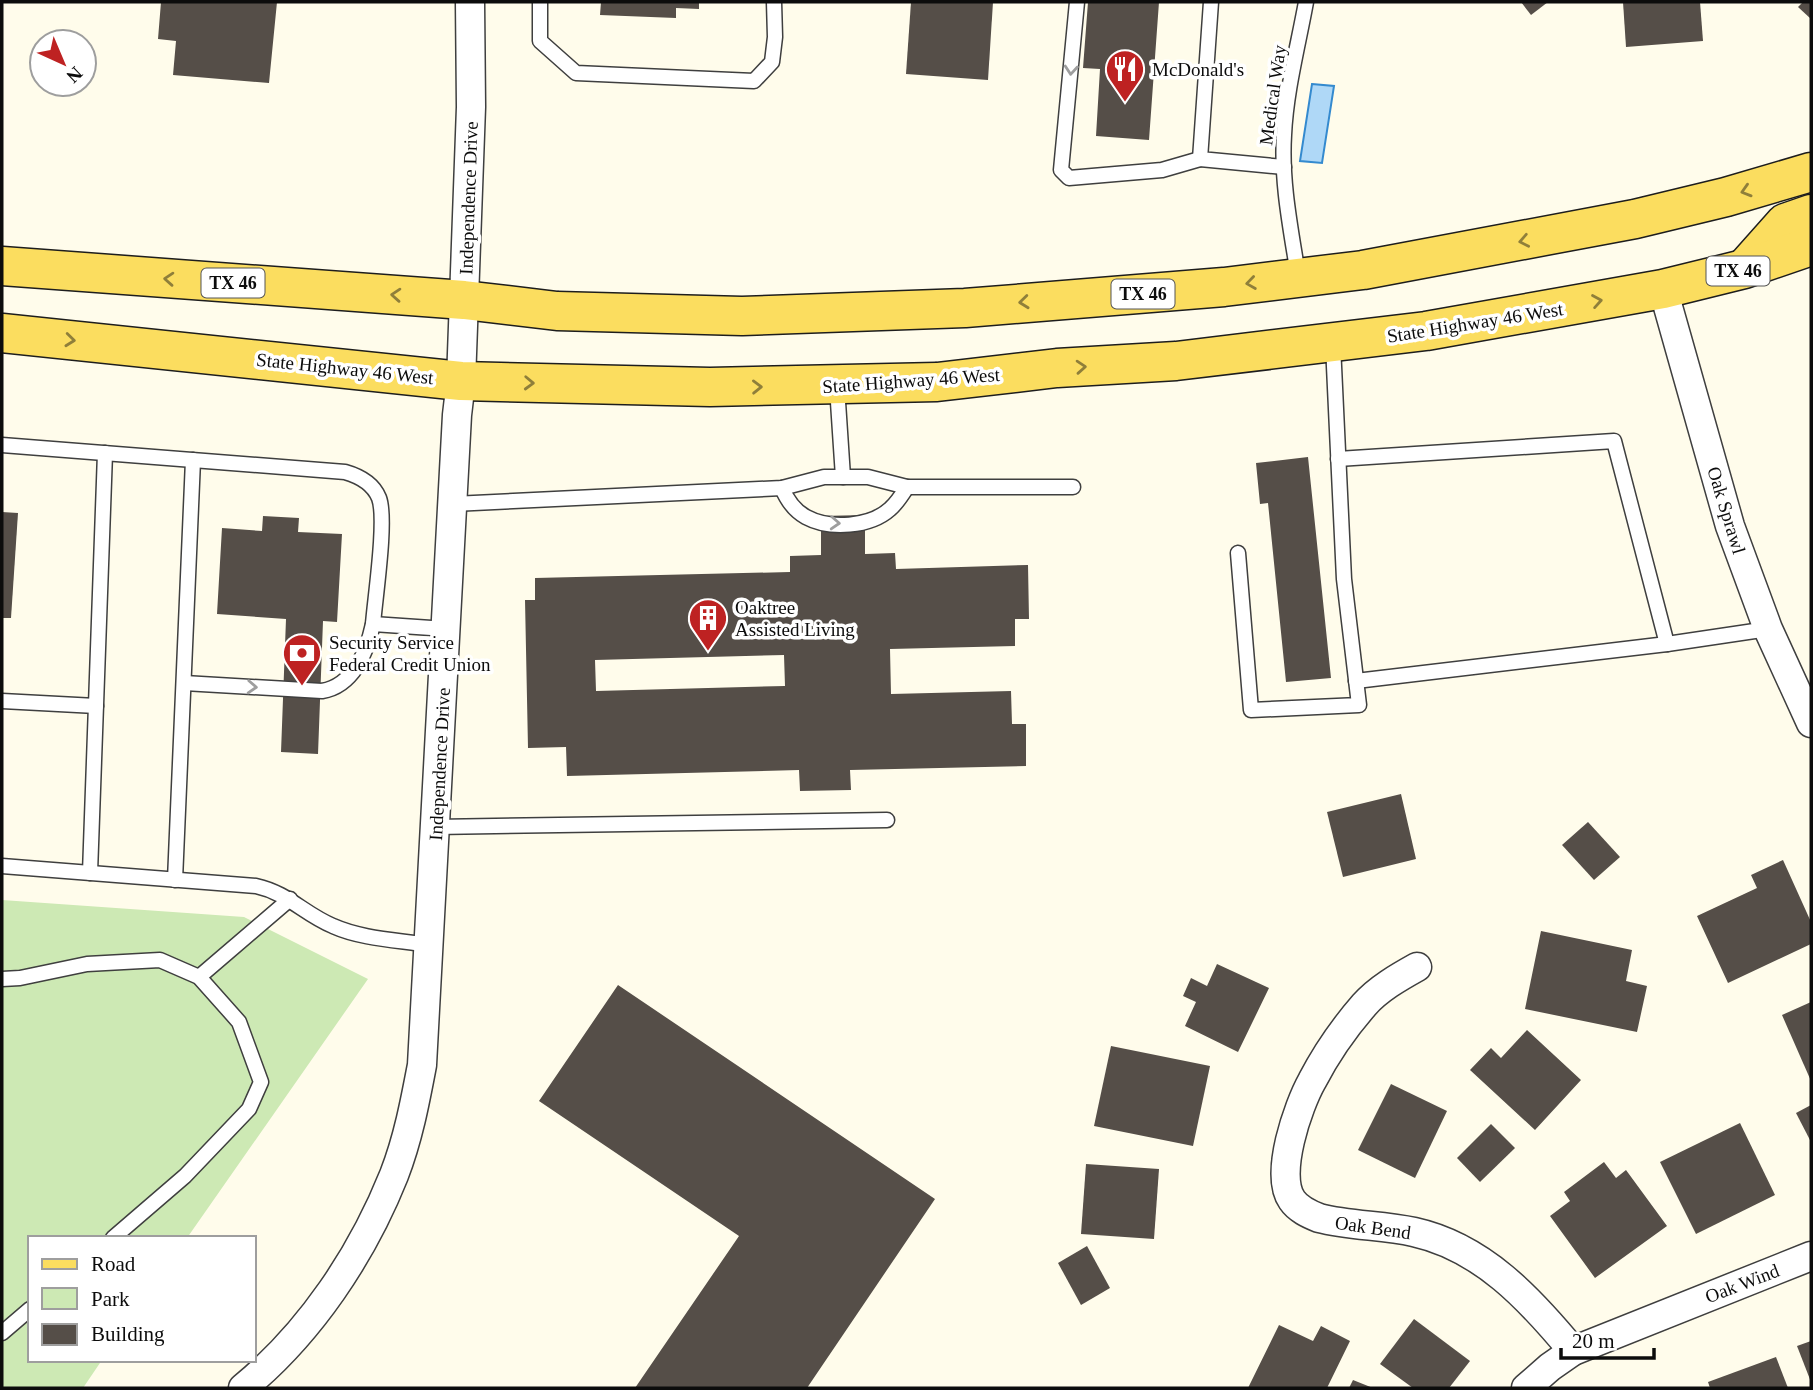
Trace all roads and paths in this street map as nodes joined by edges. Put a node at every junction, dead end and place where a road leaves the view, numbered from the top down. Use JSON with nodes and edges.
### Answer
{"nodes":[{"id":1,"x":470,"y":2,"type":"edge"},
{"id":2,"x":540,"y":2,"type":"edge"},
{"id":3,"x":775,"y":2,"type":"edge"},
{"id":4,"x":1077,"y":2,"type":"edge"},
{"id":5,"x":1211,"y":2,"type":"edge"},
{"id":6,"x":1306,"y":2,"type":"edge"},
{"id":7,"x":1200,"y":159,"type":"junction"},
{"id":8,"x":1284,"y":167,"type":"junction"},
{"id":9,"x":1811,"y":172,"type":"edge"},
{"id":10,"x":1811,"y":214,"type":"edge"},
{"id":11,"x":1811,"y":246,"type":"edge"},
{"id":12,"x":2,"y":267,"type":"edge"},
{"id":13,"x":1744,"y":270,"type":"junction"},
{"id":14,"x":1298,"y":277,"type":"junction"},
{"id":15,"x":1663,"y":289,"type":"junction"},
{"id":16,"x":464,"y":300,"type":"junction"},
{"id":17,"x":2,"y":333,"type":"edge"},
{"id":18,"x":1333,"y":344,"type":"junction"},
{"id":19,"x":461,"y":381,"type":"junction"},
{"id":20,"x":837,"y":386,"type":"junction"},
{"id":21,"x":2,"y":445,"type":"edge"},
{"id":22,"x":105,"y":453,"type":"junction"},
{"id":23,"x":1338,"y":459,"type":"junction"},
{"id":24,"x":193,"y":460,"type":"junction"},
{"id":25,"x":843,"y":477,"type":"junction"},
{"id":26,"x":1073,"y":487,"type":"dead end"},
{"id":27,"x":782,"y":488,"type":"junction"},
{"id":28,"x":906,"y":488,"type":"junction"},
{"id":29,"x":453,"y":505,"type":"junction"},
{"id":30,"x":1238,"y":553,"type":"dead end"},
{"id":31,"x":373,"y":624,"type":"junction"},
{"id":32,"x":446,"y":629,"type":"junction"},
{"id":33,"x":1768,"y":629,"type":"junction"},
{"id":34,"x":1667,"y":644,"type":"junction"},
{"id":35,"x":1356,"y":681,"type":"junction"},
{"id":36,"x":184,"y":684,"type":"junction"},
{"id":37,"x":2,"y":701,"type":"edge"},
{"id":38,"x":96,"y":706,"type":"junction"},
{"id":39,"x":1810,"y":718,"type":"edge"},
{"id":40,"x":887,"y":820,"type":"dead end"},
{"id":41,"x":435,"y":827,"type":"junction"},
{"id":42,"x":2,"y":866,"type":"edge"},
{"id":43,"x":90,"y":873,"type":"junction"},
{"id":44,"x":175,"y":880,"type":"junction"},
{"id":45,"x":290,"y":899,"type":"junction"},
{"id":46,"x":429,"y":946,"type":"junction"},
{"id":47,"x":1417,"y":967,"type":"dead end"},
{"id":48,"x":199,"y":977,"type":"junction"},
{"id":49,"x":2,"y":979,"type":"edge"},
{"id":50,"x":115,"y":1236,"type":"edge"},
{"id":51,"x":1811,"y":1256,"type":"edge"},
{"id":52,"x":28,"y":1311,"type":"edge"},
{"id":53,"x":2,"y":1333,"type":"edge"},
{"id":54,"x":1573,"y":1351,"type":"junction"},
{"id":55,"x":243,"y":1388,"type":"edge"},
{"id":56,"x":1526,"y":1388,"type":"edge"}],
"edges":[{"from":1,"to":16,"type":"street","name":"Independence Drive"},
{"from":2,"to":3,"type":"lane"},
{"from":4,"to":7,"type":"lane","one_way":true},
{"from":5,"to":7,"type":"lane"},
{"from":6,"to":8,"type":"lane","name":"Medical Way"},
{"from":7,"to":8,"type":"lane"},
{"from":8,"to":14,"type":"lane","name":"Medical Way"},
{"from":9,"to":14,"type":"main road","number":"TX 46","one_way":true},
{"from":10,"to":13,"type":"main road"},
{"from":11,"to":13,"type":"main road","name":"State Highway 46 West","number":"TX 46"},
{"from":16,"to":12,"type":"main road","number":"TX 46","one_way":true},
{"from":13,"to":15,"type":"main road","name":"State Highway 46 West","number":"TX 46"},
{"from":14,"to":16,"type":"main road","number":"TX 46","one_way":true},
{"from":18,"to":15,"type":"main road","name":"State Highway 46 West","number":"TX 46","one_way":true},
{"from":15,"to":33,"type":"street","name":"Oak Sprawl"},
{"from":16,"to":19,"type":"street","name":"Independence Drive"},
{"from":17,"to":19,"type":"main road","name":"State Highway 46 West","number":"TX 46","one_way":true},
{"from":20,"to":18,"type":"main road","name":"State Highway 46 West","number":"TX 46","one_way":true},
{"from":18,"to":23,"type":"lane"},
{"from":19,"to":20,"type":"main road","name":"State Highway 46 West","number":"TX 46","one_way":true},
{"from":19,"to":29,"type":"street","name":"Independence Drive"},
{"from":20,"to":25,"type":"lane"},
{"from":21,"to":22,"type":"lane"},
{"from":22,"to":24,"type":"lane"},
{"from":22,"to":38,"type":"lane"},
{"from":23,"to":34,"type":"lane"},
{"from":23,"to":35,"type":"lane"},
{"from":24,"to":31,"type":"lane"},
{"from":24,"to":36,"type":"lane"},
{"from":25,"to":27,"type":"lane"},
{"from":25,"to":28,"type":"lane"},
{"from":26,"to":28,"type":"lane"},
{"from":27,"to":28,"type":"lane","one_way":true},
{"from":27,"to":29,"type":"lane"},
{"from":29,"to":32,"type":"street","name":"Independence Drive"},
{"from":30,"to":35,"type":"lane"},
{"from":31,"to":32,"type":"lane"},
{"from":36,"to":31,"type":"lane","one_way":true},
{"from":32,"to":41,"type":"street","name":"Independence Drive"},
{"from":33,"to":34,"type":"lane"},
{"from":33,"to":39,"type":"street","name":"Oak Sprawl"},
{"from":34,"to":35,"type":"lane"},
{"from":36,"to":44,"type":"lane"},
{"from":37,"to":38,"type":"lane"},
{"from":38,"to":43,"type":"lane"},
{"from":40,"to":41,"type":"lane"},
{"from":41,"to":46,"type":"street","name":"Independence Drive"},
{"from":42,"to":43,"type":"lane"},
{"from":43,"to":44,"type":"lane"},
{"from":44,"to":45,"type":"lane"},
{"from":45,"to":46,"type":"lane"},
{"from":45,"to":48,"type":"lane"},
{"from":46,"to":55,"type":"street","name":"Independence Drive"},
{"from":47,"to":54,"type":"street","name":"Oak Bend"},
{"from":48,"to":49,"type":"lane"},
{"from":48,"to":50,"type":"lane"},
{"from":51,"to":54,"type":"street","name":"Oak Wind"},
{"from":52,"to":53,"type":"lane"},
{"from":54,"to":56,"type":"street","name":"Oak Wind"}]}
